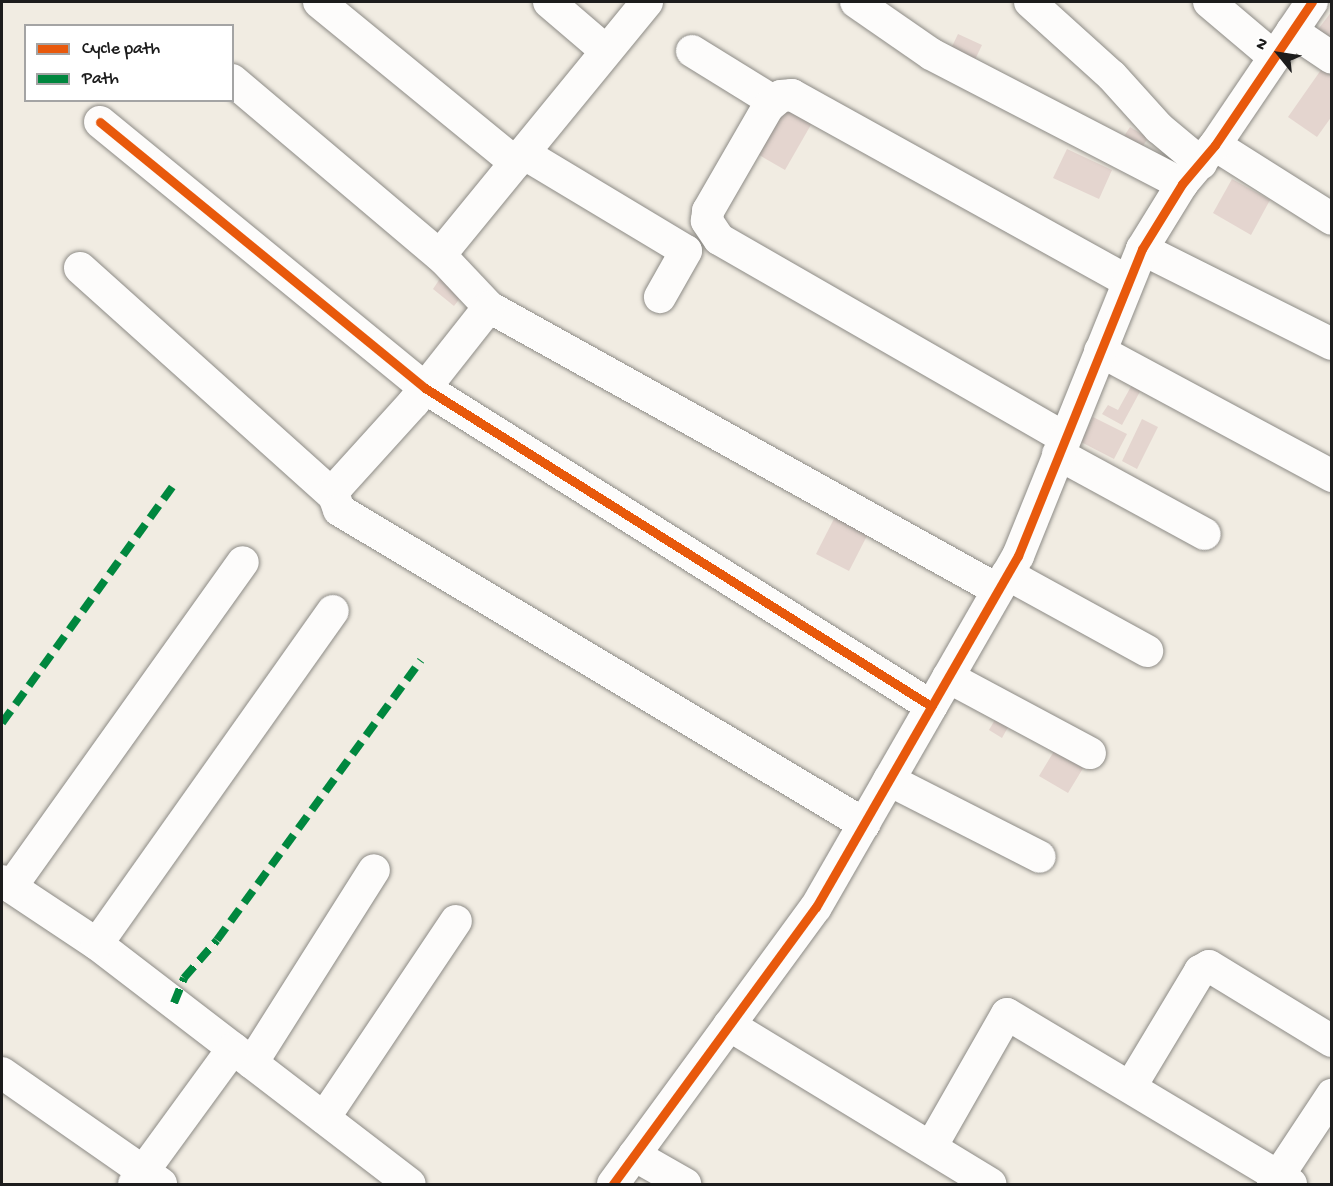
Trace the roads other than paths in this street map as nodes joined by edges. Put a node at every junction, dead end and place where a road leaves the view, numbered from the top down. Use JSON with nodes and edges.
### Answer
{"nodes":[{"id":1,"x":319,"y":2,"type":"edge"},
{"id":2,"x":549,"y":2,"type":"edge"},
{"id":3,"x":647,"y":2,"type":"edge"},
{"id":4,"x":856,"y":2,"type":"edge"},
{"id":5,"x":1030,"y":2,"type":"edge"},
{"id":6,"x":1209,"y":2,"type":"edge"},
{"id":7,"x":1312,"y":2,"type":"edge"},
{"id":8,"x":1292,"y":31,"type":"junction"},
{"id":9,"x":605,"y":50,"type":"junction"},
{"id":10,"x":692,"y":51,"type":"dead end"},
{"id":11,"x":1273,"y":56,"type":"junction"},
{"id":12,"x":1332,"y":58,"type":"edge"},
{"id":13,"x":234,"y":82,"type":"edge"},
{"id":14,"x":773,"y":101,"type":"junction"},
{"id":15,"x":100,"y":122,"type":"dead end"},
{"id":16,"x":519,"y":158,"type":"junction"},
{"id":17,"x":1199,"y":164,"type":"junction"},
{"id":18,"x":1332,"y":219,"type":"edge"},
{"id":19,"x":1142,"y":249,"type":"junction"},
{"id":20,"x":446,"y":261,"type":"junction"},
{"id":21,"x":80,"y":268,"type":"dead end"},
{"id":22,"x":1128,"y":281,"type":"junction"},
{"id":23,"x":660,"y":297,"type":"dead end"},
{"id":24,"x":489,"y":307,"type":"junction"},
{"id":25,"x":1332,"y":344,"type":"edge"},
{"id":26,"x":1100,"y":351,"type":"junction"},
{"id":27,"x":425,"y":388,"type":"junction"},
{"id":28,"x":1062,"y":446,"type":"junction"},
{"id":29,"x":1332,"y":476,"type":"edge"},
{"id":30,"x":334,"y":496,"type":"junction"},
{"id":31,"x":1205,"y":534,"type":"dead end"},
{"id":32,"x":243,"y":562,"type":"dead end"},
{"id":33,"x":1003,"y":582,"type":"junction"},
{"id":34,"x":333,"y":611,"type":"dead end"},
{"id":35,"x":1147,"y":651,"type":"dead end"},
{"id":36,"x":948,"y":677,"type":"junction"},
{"id":37,"x":931,"y":706,"type":"junction"},
{"id":38,"x":1090,"y":753,"type":"dead end"},
{"id":39,"x":889,"y":780,"type":"junction"},
{"id":40,"x":864,"y":824,"type":"junction"},
{"id":41,"x":1040,"y":857,"type":"dead end"},
{"id":42,"x":374,"y":870,"type":"dead end"},
{"id":43,"x":6,"y":884,"type":"edge"},
{"id":44,"x":456,"y":921,"type":"dead end"},
{"id":45,"x":97,"y":944,"type":"junction"},
{"id":46,"x":729,"y":1025,"type":"junction"},
{"id":47,"x":1332,"y":1041,"type":"edge"},
{"id":48,"x":242,"y":1055,"type":"junction"},
{"id":49,"x":2,"y":1073,"type":"edge"},
{"id":50,"x":1131,"y":1086,"type":"junction"},
{"id":51,"x":1332,"y":1095,"type":"edge"},
{"id":52,"x":324,"y":1118,"type":"junction"},
{"id":53,"x":931,"y":1147,"type":"junction"},
{"id":54,"x":634,"y":1155,"type":"junction"},
{"id":55,"x":146,"y":1180,"type":"edge"},
{"id":56,"x":1281,"y":1182,"type":"edge"},
{"id":57,"x":410,"y":1185,"type":"edge"},
{"id":58,"x":613,"y":1185,"type":"edge"},
{"id":59,"x":685,"y":1185,"type":"edge"},
{"id":60,"x":991,"y":1185,"type":"edge"}],
"edges":[{"from":1,"to":16,"type":"street"},
{"from":2,"to":9,"type":"street"},
{"from":3,"to":9,"type":"street"},
{"from":4,"to":17,"type":"street"},
{"from":5,"to":17,"type":"street"},
{"from":6,"to":11,"type":"street"},
{"from":7,"to":8,"type":"street"},
{"from":8,"to":11,"type":"street"},
{"from":8,"to":12,"type":"street"},
{"from":9,"to":16,"type":"street"},
{"from":10,"to":14,"type":"street"},
{"from":11,"to":17,"type":"street"},
{"from":13,"to":20,"type":"street"},
{"from":14,"to":22,"type":"street"},
{"from":14,"to":28,"type":"street"},
{"from":15,"to":27,"type":"street"},
{"from":16,"to":20,"type":"street"},
{"from":16,"to":23,"type":"street"},
{"from":17,"to":18,"type":"street"},
{"from":17,"to":19,"type":"street"},
{"from":19,"to":22,"type":"street"},
{"from":19,"to":25,"type":"street"},
{"from":20,"to":24,"type":"street"},
{"from":21,"to":30,"type":"street"},
{"from":22,"to":26,"type":"street"},
{"from":24,"to":27,"type":"street"},
{"from":24,"to":33,"type":"street"},
{"from":26,"to":28,"type":"street"},
{"from":26,"to":29,"type":"street"},
{"from":27,"to":30,"type":"street"},
{"from":27,"to":37,"type":"street"},
{"from":28,"to":31,"type":"street"},
{"from":28,"to":33,"type":"street"},
{"from":30,"to":40,"type":"street"},
{"from":32,"to":43,"type":"street"},
{"from":33,"to":35,"type":"street"},
{"from":33,"to":36,"type":"street"},
{"from":34,"to":45,"type":"street"},
{"from":36,"to":37,"type":"street"},
{"from":36,"to":38,"type":"street"},
{"from":37,"to":39,"type":"street"},
{"from":39,"to":40,"type":"street"},
{"from":39,"to":41,"type":"street"},
{"from":40,"to":46,"type":"street"},
{"from":42,"to":48,"type":"street"},
{"from":43,"to":45,"type":"street"},
{"from":44,"to":52,"type":"street"},
{"from":45,"to":48,"type":"street"},
{"from":46,"to":53,"type":"street"},
{"from":46,"to":54,"type":"street"},
{"from":47,"to":50,"type":"street"},
{"from":48,"to":52,"type":"street"},
{"from":48,"to":55,"type":"street"},
{"from":49,"to":55,"type":"street"},
{"from":50,"to":53,"type":"street"},
{"from":50,"to":56,"type":"street"},
{"from":51,"to":56,"type":"street"},
{"from":52,"to":57,"type":"street"},
{"from":53,"to":60,"type":"street"},
{"from":54,"to":58,"type":"street"},
{"from":54,"to":59,"type":"street"}]}
